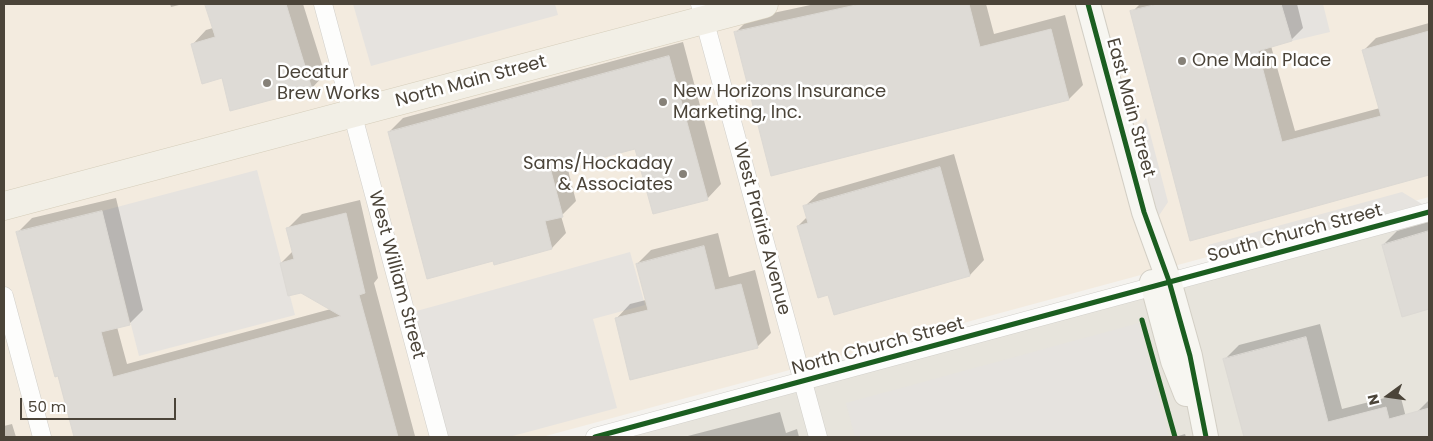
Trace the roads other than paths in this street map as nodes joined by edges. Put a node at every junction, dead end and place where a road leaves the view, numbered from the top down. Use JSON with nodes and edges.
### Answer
{"nodes":[{"id":1,"x":323,"y":4,"type":"edge"},
{"id":2,"x":764,"y":4,"type":"edge"},
{"id":3,"x":1088,"y":4,"type":"edge"},
{"id":4,"x":702,"y":12,"type":"edge"},
{"id":5,"x":353,"y":114,"type":"junction"},
{"id":6,"x":4,"y":206,"type":"edge"},
{"id":7,"x":1429,"y":212,"type":"edge"},
{"id":8,"x":1161,"y":284,"type":"junction"},
{"id":9,"x":4,"y":296,"type":"edge"},
{"id":10,"x":802,"y":382,"type":"junction"},
{"id":11,"x":42,"y":437,"type":"edge"},
{"id":12,"x":439,"y":437,"type":"edge"},
{"id":13,"x":595,"y":437,"type":"edge"},
{"id":14,"x":818,"y":437,"type":"edge"},
{"id":15,"x":1204,"y":437,"type":"edge"}],
"edges":[{"from":1,"to":5,"type":"street","name":"West William Street"},
{"from":2,"to":4,"type":"main road","name":"North Main Street"},
{"from":3,"to":8,"type":"street","name":"East Main Street"},
{"from":4,"to":5,"type":"main road","name":"North Main Street"},
{"from":4,"to":10,"type":"street","name":"West Prairie Avenue"},
{"from":5,"to":6,"type":"main road","name":"North Main Street"},
{"from":5,"to":12,"type":"street","name":"West William Street"},
{"from":7,"to":8,"type":"street","name":"South Church Street"},
{"from":8,"to":10,"type":"street","name":"North Church Street"},
{"from":8,"to":15,"type":"street","name":"East Main Street"},
{"from":9,"to":11,"type":"street"},
{"from":10,"to":13,"type":"street","name":"North Church Street"},
{"from":10,"to":14,"type":"street","name":"West Prairie Avenue"}]}
